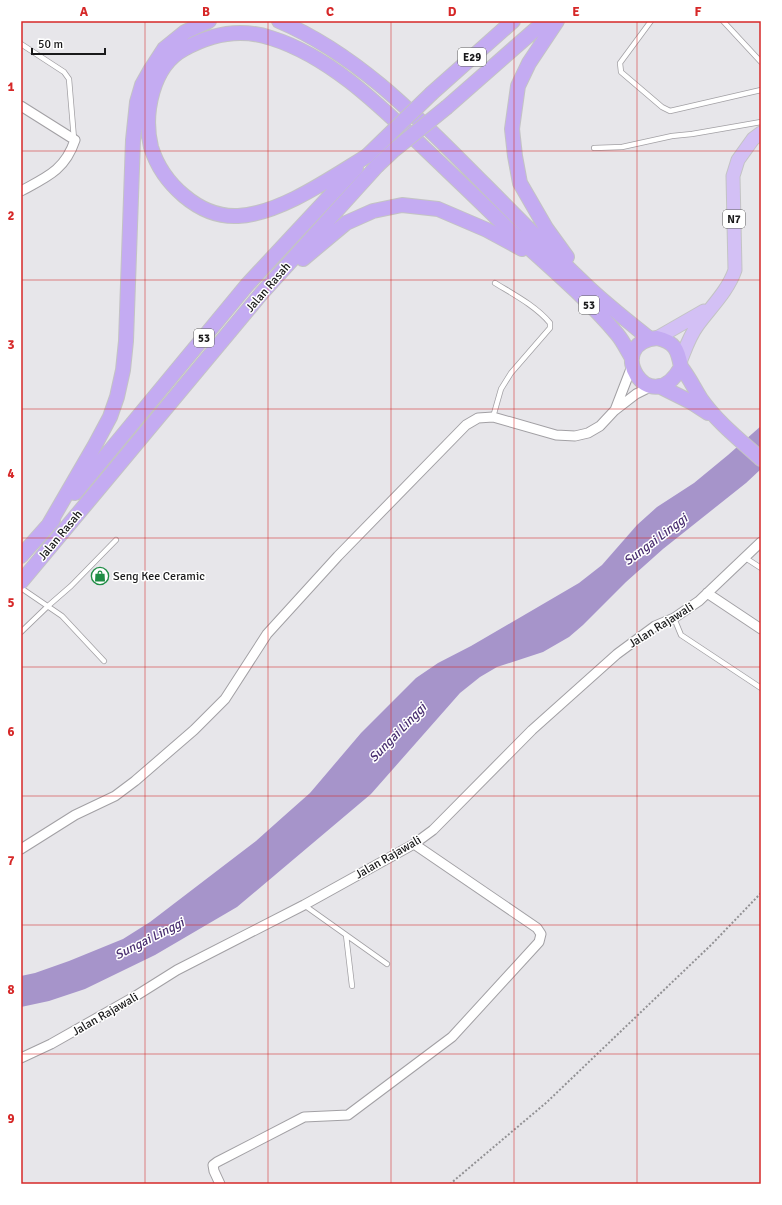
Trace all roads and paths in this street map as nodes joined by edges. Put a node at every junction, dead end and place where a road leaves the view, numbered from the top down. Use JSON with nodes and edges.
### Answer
{"nodes":[{"id":1,"x":209,"y":21,"type":"edge"},
{"id":2,"x":279,"y":21,"type":"edge"},
{"id":3,"x":512,"y":21,"type":"edge"},
{"id":4,"x":545,"y":21,"type":"edge"},
{"id":5,"x":557,"y":21,"type":"edge"},
{"id":6,"x":651,"y":21,"type":"edge"},
{"id":7,"x":723,"y":21,"type":"edge"},
{"id":8,"x":21,"y":44,"type":"edge"},
{"id":9,"x":761,"y":62,"type":"edge"},
{"id":10,"x":761,"y":90,"type":"edge"},
{"id":11,"x":21,"y":106,"type":"edge"},
{"id":12,"x":761,"y":122,"type":"edge"},
{"id":13,"x":761,"y":133,"type":"edge"},
{"id":14,"x":75,"y":140,"type":"junction"},
{"id":15,"x":594,"y":148,"type":"dead end"},
{"id":16,"x":367,"y":156,"type":"junction"},
{"id":17,"x":21,"y":191,"type":"edge"},
{"id":18,"x":539,"y":257,"type":"junction"},
{"id":19,"x":494,"y":283,"type":"dead end"},
{"id":20,"x":587,"y":287,"type":"junction"},
{"id":21,"x":261,"y":294,"type":"junction"},
{"id":22,"x":711,"y":307,"type":"junction"},
{"id":23,"x":653,"y":339,"type":"junction"},
{"id":24,"x":632,"y":362,"type":"junction"},
{"id":25,"x":680,"y":365,"type":"junction"},
{"id":26,"x":656,"y":386,"type":"junction"},
{"id":27,"x":614,"y":411,"type":"junction"},
{"id":28,"x":494,"y":418,"type":"junction"},
{"id":29,"x":720,"y":421,"type":"junction"},
{"id":30,"x":761,"y":458,"type":"edge"},
{"id":31,"x":48,"y":526,"type":"junction"},
{"id":32,"x":116,"y":540,"type":"dead end"},
{"id":33,"x":761,"y":542,"type":"edge"},
{"id":34,"x":21,"y":556,"type":"edge"},
{"id":35,"x":744,"y":557,"type":"junction"},
{"id":36,"x":761,"y":568,"type":"edge"},
{"id":37,"x":21,"y":582,"type":"edge"},
{"id":38,"x":21,"y":588,"type":"edge"},
{"id":39,"x":707,"y":593,"type":"junction"},
{"id":40,"x":48,"y":606,"type":"junction"},
{"id":41,"x":674,"y":618,"type":"junction"},
{"id":42,"x":761,"y":629,"type":"edge"},
{"id":43,"x":21,"y":632,"type":"edge"},
{"id":44,"x":104,"y":661,"type":"dead end"},
{"id":45,"x":761,"y":688,"type":"edge"},
{"id":46,"x":414,"y":844,"type":"junction"},
{"id":47,"x":21,"y":849,"type":"edge"},
{"id":48,"x":761,"y":893,"type":"edge"},
{"id":49,"x":304,"y":905,"type":"junction"},
{"id":50,"x":346,"y":935,"type":"junction"},
{"id":51,"x":387,"y":964,"type":"dead end"},
{"id":52,"x":352,"y":986,"type":"dead end"},
{"id":53,"x":21,"y":1058,"type":"edge"},
{"id":54,"x":220,"y":1184,"type":"edge"},
{"id":55,"x":450,"y":1184,"type":"edge"}],
"edges":[{"from":1,"to":31,"type":"highway"},
{"from":2,"to":20,"type":"highway"},
{"from":3,"to":16,"type":"highway","name":"Jalan Rasah","number":"E29","bridge":true},
{"from":4,"to":21,"type":"highway","name":"Jalan Rasah","number":"53","bridge":true},
{"from":5,"to":20,"type":"highway"},
{"from":6,"to":10,"type":"lane"},
{"from":7,"to":9,"type":"lane"},
{"from":8,"to":14,"type":"lane"},
{"from":11,"to":14,"type":"street"},
{"from":12,"to":15,"type":"lane"},
{"from":13,"to":22,"type":"main road","number":"N7"},
{"from":14,"to":17,"type":"street"},
{"from":16,"to":18,"type":"highway"},
{"from":16,"to":31,"type":"highway","name":"Jalan Rasah","number":"53"},
{"from":18,"to":21,"type":"highway"},
{"from":18,"to":24,"type":"highway","number":"53"},
{"from":19,"to":28,"type":"lane"},
{"from":20,"to":23,"type":"highway","number":"53"},
{"from":21,"to":37,"type":"highway","name":"Jalan Rasah","number":"53"},
{"from":22,"to":23,"type":"main road","number":"N7"},
{"from":22,"to":25,"type":"main road","number":"N7"},
{"from":23,"to":24,"type":"highway"},
{"from":23,"to":25,"type":"highway","number":"53"},
{"from":24,"to":26,"type":"highway","number":"53"},
{"from":24,"to":27,"type":"street"},
{"from":25,"to":26,"type":"highway"},
{"from":25,"to":29,"type":"highway","number":"53"},
{"from":26,"to":27,"type":"street"},
{"from":26,"to":29,"type":"highway","number":"53"},
{"from":27,"to":28,"type":"street"},
{"from":28,"to":47,"type":"street"},
{"from":29,"to":30,"type":"highway","number":"53"},
{"from":31,"to":34,"type":"highway","name":"Jalan Rasah","number":"53"},
{"from":32,"to":40,"type":"lane"},
{"from":33,"to":35,"type":"street","name":"Jalan Rajawali"},
{"from":35,"to":36,"type":"lane"},
{"from":35,"to":39,"type":"street","name":"Jalan Rajawali"},
{"from":38,"to":40,"type":"lane"},
{"from":39,"to":41,"type":"street","name":"Jalan Rajawali"},
{"from":39,"to":42,"type":"street"},
{"from":40,"to":43,"type":"lane"},
{"from":40,"to":44,"type":"lane"},
{"from":41,"to":45,"type":"lane"},
{"from":41,"to":46,"type":"street","name":"Jalan Rajawali"},
{"from":46,"to":49,"type":"street","name":"Jalan Rajawali"},
{"from":46,"to":54,"type":"street"},
{"from":48,"to":55,"type":"path"},
{"from":49,"to":50,"type":"lane"},
{"from":49,"to":53,"type":"street","name":"Jalan Rajawali"},
{"from":50,"to":51,"type":"lane"},
{"from":50,"to":52,"type":"lane"}]}
